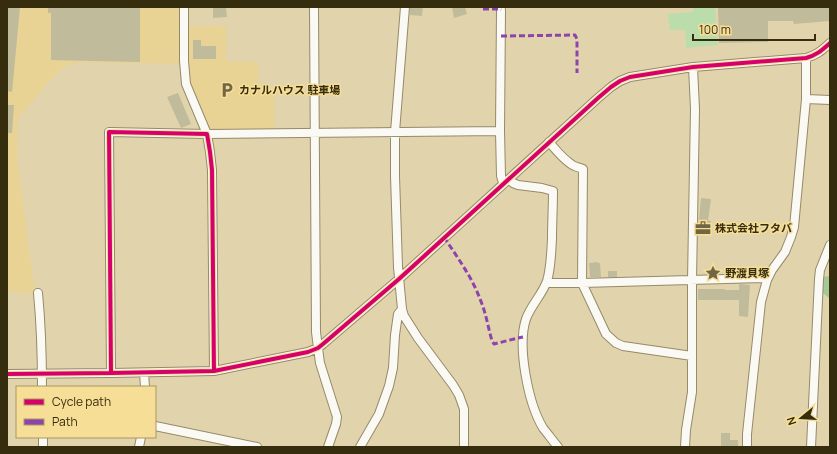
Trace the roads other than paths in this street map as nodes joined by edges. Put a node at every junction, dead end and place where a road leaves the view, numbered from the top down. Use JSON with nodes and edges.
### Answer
{"nodes":[{"id":1,"x":184,"y":7,"type":"edge"},
{"id":2,"x":314,"y":7,"type":"edge"},
{"id":3,"x":405,"y":7,"type":"edge"},
{"id":4,"x":501,"y":10,"type":"dead end"},
{"id":5,"x":830,"y":43,"type":"edge"},
{"id":6,"x":806,"y":58,"type":"junction"},
{"id":7,"x":693,"y":67,"type":"junction"},
{"id":8,"x":806,"y":99,"type":"junction"},
{"id":9,"x":830,"y":100,"type":"edge"},
{"id":10,"x":500,"y":131,"type":"junction"},
{"id":11,"x":395,"y":132,"type":"junction"},
{"id":12,"x":315,"y":133,"type":"junction"},
{"id":13,"x":207,"y":134,"type":"junction"},
{"id":14,"x":549,"y":142,"type":"junction"},
{"id":15,"x":506,"y":181,"type":"junction"},
{"id":16,"x":830,"y":245,"type":"edge"},
{"id":17,"x":398,"y":279,"type":"junction"},
{"id":18,"x":692,"y":280,"type":"junction"},
{"id":19,"x":767,"y":280,"type":"junction"},
{"id":20,"x":546,"y":283,"type":"junction"},
{"id":21,"x":582,"y":283,"type":"junction"},
{"id":22,"x":38,"y":293,"type":"dead end"},
{"id":23,"x":402,"y":309,"type":"junction"},
{"id":24,"x":318,"y":348,"type":"junction"},
{"id":25,"x":692,"y":356,"type":"junction"},
{"id":26,"x":214,"y":371,"type":"junction"},
{"id":27,"x":144,"y":372,"type":"junction"},
{"id":28,"x":42,"y":373,"type":"junction"},
{"id":29,"x":111,"y":373,"type":"junction"},
{"id":30,"x":7,"y":374,"type":"edge"},
{"id":31,"x":42,"y":386,"type":"edge"},
{"id":32,"x":145,"y":386,"type":"edge"},
{"id":33,"x":156,"y":426,"type":"edge"},
{"id":34,"x":257,"y":447,"type":"edge"},
{"id":35,"x":328,"y":447,"type":"edge"},
{"id":36,"x":360,"y":447,"type":"edge"},
{"id":37,"x":464,"y":447,"type":"edge"},
{"id":38,"x":558,"y":447,"type":"edge"},
{"id":39,"x":685,"y":447,"type":"edge"},
{"id":40,"x":747,"y":447,"type":"edge"},
{"id":41,"x":811,"y":447,"type":"edge"}],
"edges":[{"from":1,"to":13,"type":"street"},
{"from":2,"to":12,"type":"street"},
{"from":3,"to":11,"type":"street"},
{"from":4,"to":10,"type":"street"},
{"from":5,"to":6,"type":"street"},
{"from":6,"to":7,"type":"street"},
{"from":6,"to":8,"type":"street"},
{"from":7,"to":14,"type":"street"},
{"from":7,"to":18,"type":"street"},
{"from":8,"to":9,"type":"street"},
{"from":8,"to":19,"type":"street"},
{"from":10,"to":11,"type":"street"},
{"from":10,"to":15,"type":"street"},
{"from":11,"to":12,"type":"street"},
{"from":11,"to":17,"type":"street"},
{"from":12,"to":13,"type":"street"},
{"from":12,"to":24,"type":"street"},
{"from":13,"to":26,"type":"street"},
{"from":13,"to":29,"type":"street"},
{"from":14,"to":15,"type":"street"},
{"from":14,"to":21,"type":"street"},
{"from":15,"to":17,"type":"street"},
{"from":15,"to":20,"type":"street"},
{"from":16,"to":41,"type":"street"},
{"from":17,"to":23,"type":"street"},
{"from":17,"to":24,"type":"street"},
{"from":18,"to":19,"type":"street"},
{"from":18,"to":21,"type":"street"},
{"from":18,"to":25,"type":"street"},
{"from":19,"to":40,"type":"street"},
{"from":20,"to":21,"type":"street"},
{"from":20,"to":38,"type":"street"},
{"from":21,"to":25,"type":"street"},
{"from":22,"to":28,"type":"street"},
{"from":23,"to":36,"type":"street"},
{"from":23,"to":37,"type":"street"},
{"from":24,"to":26,"type":"street"},
{"from":24,"to":35,"type":"street"},
{"from":25,"to":39,"type":"street"},
{"from":26,"to":27,"type":"street"},
{"from":27,"to":29,"type":"street"},
{"from":27,"to":32,"type":"street"},
{"from":28,"to":29,"type":"street"},
{"from":28,"to":30,"type":"street"},
{"from":28,"to":31,"type":"street"},
{"from":33,"to":34,"type":"street"}]}
